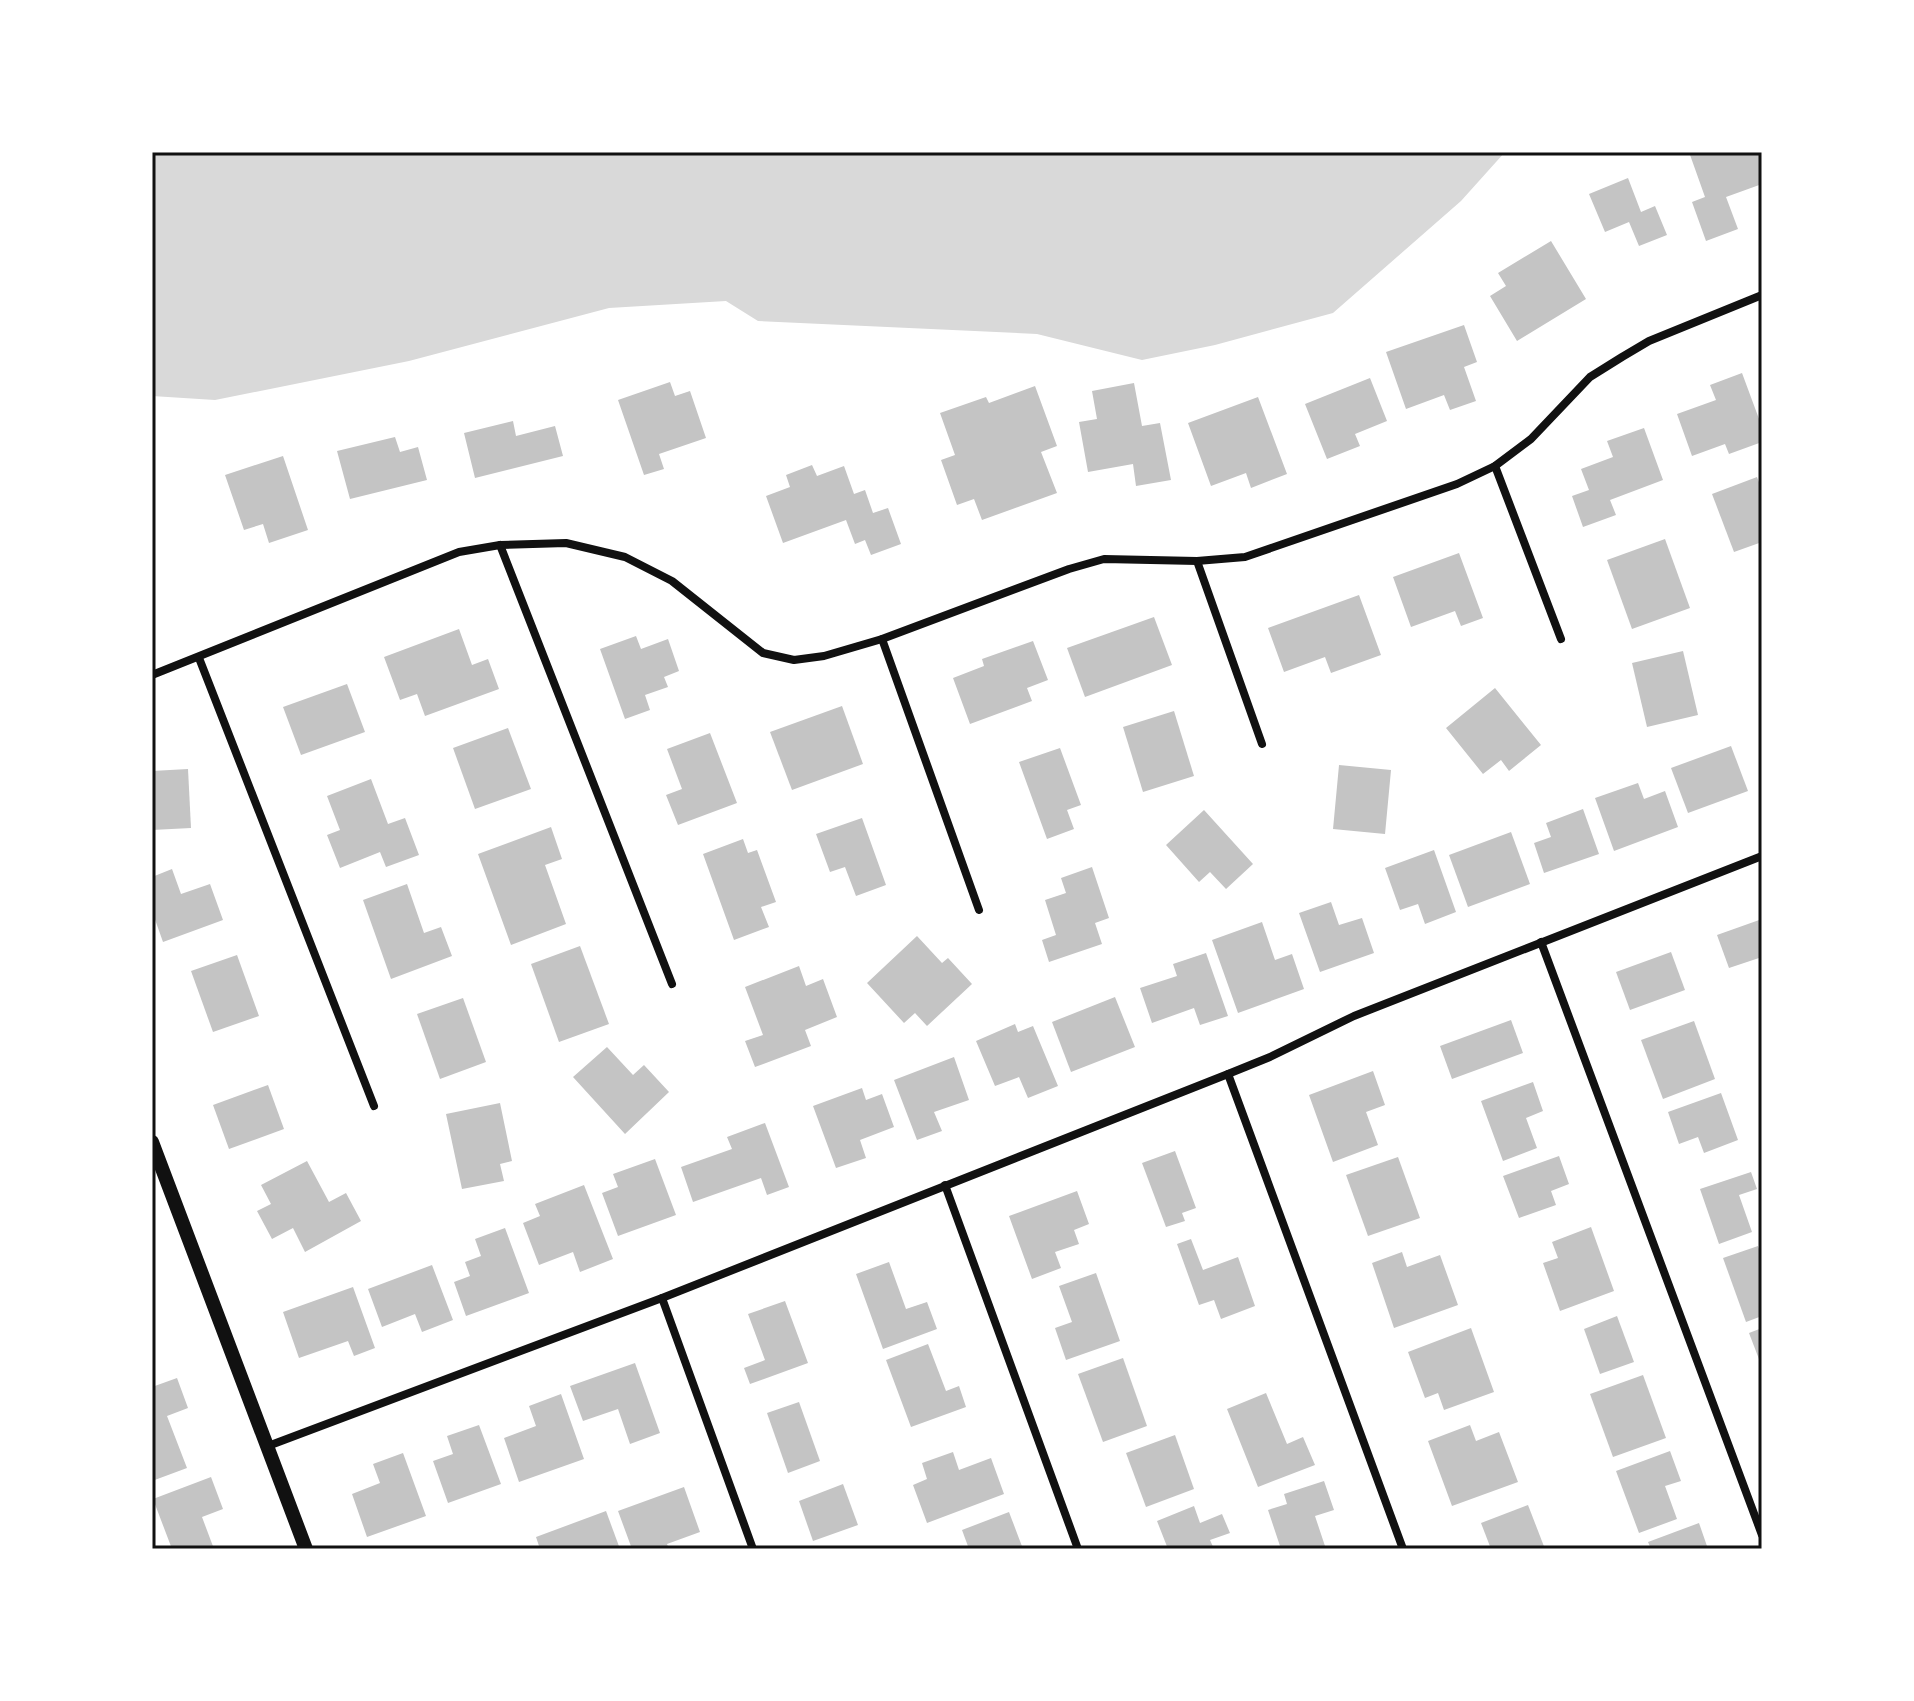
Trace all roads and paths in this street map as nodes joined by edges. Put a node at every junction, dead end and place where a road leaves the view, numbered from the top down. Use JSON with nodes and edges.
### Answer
{"nodes":[{"id":1,"x":1762,"y":295,"type":"edge"},
{"id":2,"x":1495,"y":466,"type":"junction"},
{"id":3,"x":500,"y":545,"type":"junction"},
{"id":4,"x":1197,"y":561,"type":"junction"},
{"id":5,"x":882,"y":639,"type":"junction"},
{"id":6,"x":1561,"y":639,"type":"dead end"},
{"id":7,"x":199,"y":658,"type":"junction"},
{"id":8,"x":152,"y":675,"type":"edge"},
{"id":9,"x":1262,"y":744,"type":"dead end"},
{"id":10,"x":1762,"y":856,"type":"edge"},
{"id":11,"x":979,"y":910,"type":"dead end"},
{"id":12,"x":1541,"y":942,"type":"junction"},
{"id":13,"x":672,"y":984,"type":"dead end"},
{"id":14,"x":1228,"y":1074,"type":"junction"},
{"id":15,"x":374,"y":1106,"type":"dead end"},
{"id":16,"x":152,"y":1142,"type":"edge"},
{"id":17,"x":945,"y":1185,"type":"junction"},
{"id":18,"x":662,"y":1298,"type":"junction"},
{"id":19,"x":268,"y":1446,"type":"junction"},
{"id":20,"x":1762,"y":1535,"type":"edge"},
{"id":21,"x":306,"y":1549,"type":"edge"},
{"id":22,"x":753,"y":1549,"type":"edge"},
{"id":23,"x":1078,"y":1549,"type":"edge"},
{"id":24,"x":1403,"y":1549,"type":"edge"}],
"edges":[{"from":1,"to":2,"type":"street"},
{"from":2,"to":4,"type":"street"},
{"from":2,"to":6,"type":"street"},
{"from":3,"to":5,"type":"street"},
{"from":3,"to":7,"type":"street"},
{"from":3,"to":13,"type":"street"},
{"from":4,"to":5,"type":"street"},
{"from":4,"to":9,"type":"street"},
{"from":5,"to":11,"type":"street"},
{"from":7,"to":8,"type":"street"},
{"from":7,"to":15,"type":"street"},
{"from":10,"to":12,"type":"street"},
{"from":12,"to":14,"type":"street"},
{"from":12,"to":20,"type":"street"},
{"from":14,"to":17,"type":"street"},
{"from":14,"to":24,"type":"street"},
{"from":16,"to":19,"type":"street"},
{"from":17,"to":18,"type":"street"},
{"from":17,"to":23,"type":"street"},
{"from":18,"to":19,"type":"street"},
{"from":18,"to":22,"type":"street"},
{"from":19,"to":21,"type":"street"}]}
